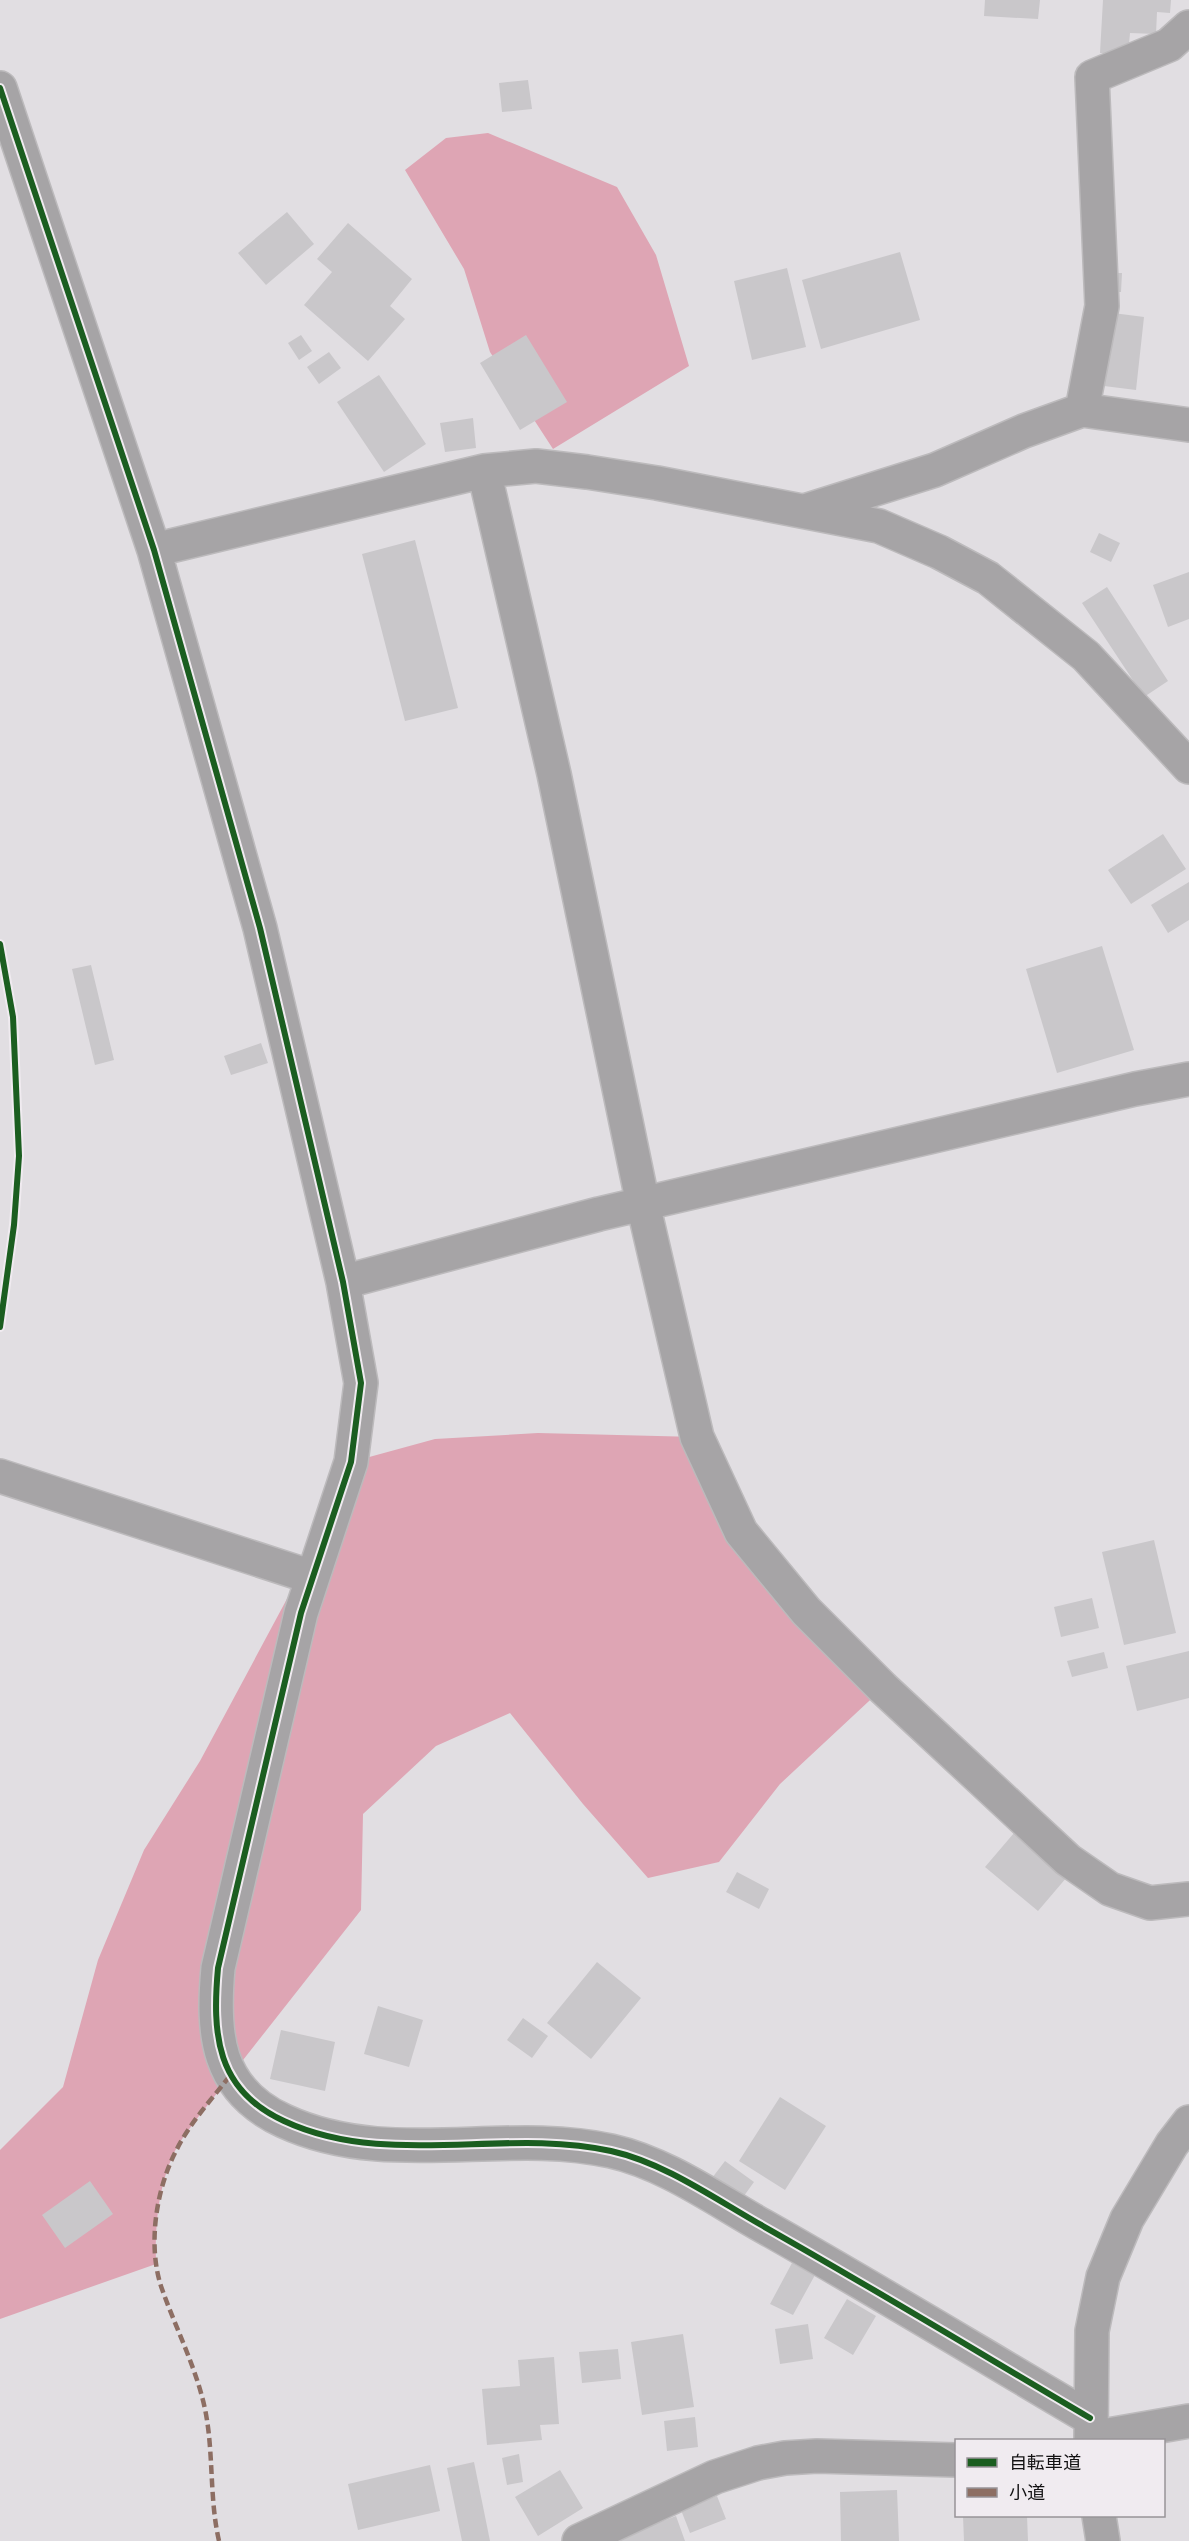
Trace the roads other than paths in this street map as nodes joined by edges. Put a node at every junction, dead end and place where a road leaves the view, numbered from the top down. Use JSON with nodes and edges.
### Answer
{"nodes":[{"id":1,"x":1189,"y":27,"type":"edge"},
{"id":2,"x":0,"y":88,"type":"edge"},
{"id":3,"x":1082,"y":410,"type":"junction"},
{"id":4,"x":1189,"y":425,"type":"edge"},
{"id":5,"x":484,"y":471,"type":"junction"},
{"id":6,"x":806,"y":511,"type":"junction"},
{"id":7,"x":154,"y":550,"type":"junction"},
{"id":8,"x":1189,"y":767,"type":"edge"},
{"id":9,"x":1189,"y":1079,"type":"edge"},
{"id":10,"x":643,"y":1204,"type":"junction"},
{"id":11,"x":343,"y":1282,"type":"junction"},
{"id":12,"x":0,"y":1476,"type":"edge"},
{"id":13,"x":312,"y":1577,"type":"junction"},
{"id":14,"x":1189,"y":1899,"type":"edge"},
{"id":15,"x":1189,"y":2122,"type":"edge"},
{"id":16,"x":1189,"y":2421,"type":"edge"},
{"id":17,"x":1091,"y":2432,"type":"edge"},
{"id":18,"x":955,"y":2460,"type":"edge"},
{"id":19,"x":1099,"y":2517,"type":"edge"},
{"id":20,"x":579,"y":2541,"type":"edge"},
{"id":21,"x":1103,"y":2541,"type":"edge"}],
"edges":[{"from":1,"to":3,"type":"street"},
{"from":2,"to":7,"type":"street"},
{"from":3,"to":4,"type":"street"},
{"from":3,"to":6,"type":"street"},
{"from":5,"to":6,"type":"street"},
{"from":5,"to":7,"type":"street"},
{"from":5,"to":10,"type":"street"},
{"from":6,"to":8,"type":"street"},
{"from":7,"to":11,"type":"street"},
{"from":9,"to":10,"type":"street"},
{"from":10,"to":11,"type":"street"},
{"from":10,"to":14,"type":"street"},
{"from":11,"to":13,"type":"street"},
{"from":12,"to":13,"type":"street"},
{"from":13,"to":17,"type":"street"},
{"from":15,"to":17,"type":"street"},
{"from":16,"to":17,"type":"street"},
{"from":18,"to":20,"type":"street"},
{"from":19,"to":21,"type":"street"}]}
